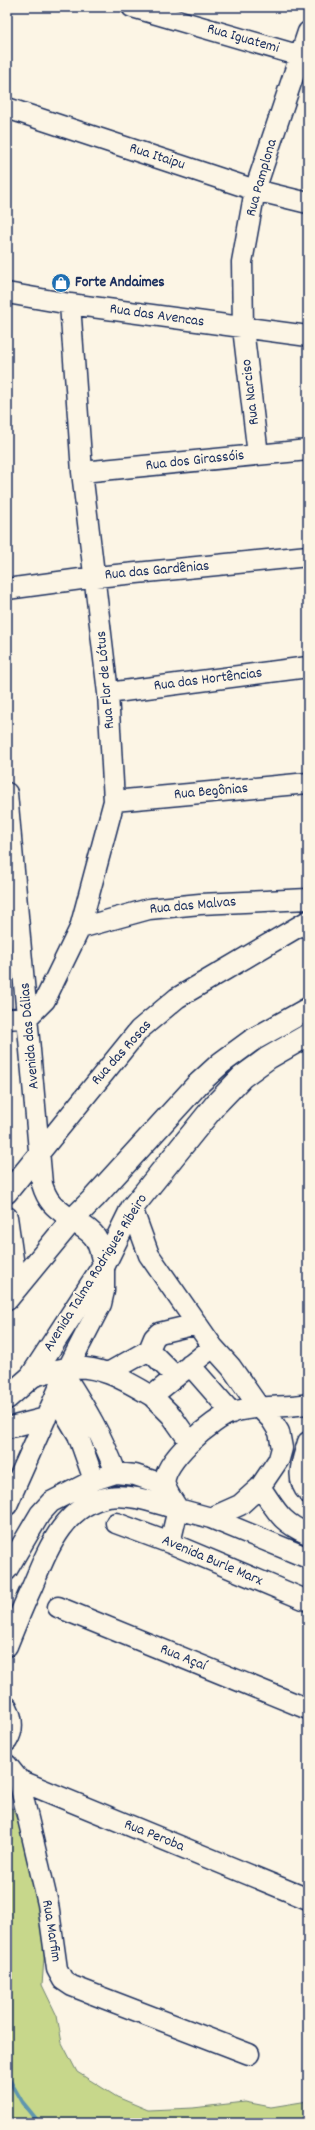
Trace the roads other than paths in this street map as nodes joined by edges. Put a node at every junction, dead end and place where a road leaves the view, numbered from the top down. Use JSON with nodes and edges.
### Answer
{"nodes":[{"id":1,"x":132,"y":7,"type":"edge"},
{"id":2,"x":308,"y":32,"type":"edge"},
{"id":3,"x":304,"y":57,"type":"edge"},
{"id":4,"x":7,"y":108,"type":"edge"},
{"id":5,"x":255,"y":190,"type":"junction"},
{"id":6,"x":308,"y":203,"type":"edge"},
{"id":7,"x":7,"y":293,"type":"edge"},
{"id":8,"x":70,"y":304,"type":"junction"},
{"id":9,"x":243,"y":328,"type":"junction"},
{"id":10,"x":308,"y":336,"type":"edge"},
{"id":11,"x":308,"y":450,"type":"edge"},
{"id":12,"x":258,"y":455,"type":"junction"},
{"id":13,"x":82,"y":472,"type":"junction"},
{"id":14,"x":308,"y":556,"type":"edge"},
{"id":15,"x":96,"y":576,"type":"junction"},
{"id":16,"x":7,"y":589,"type":"edge"},
{"id":17,"x":308,"y":667,"type":"edge"},
{"id":18,"x":108,"y":693,"type":"junction"},
{"id":19,"x":308,"y":783,"type":"edge"},
{"id":20,"x":7,"y":793,"type":"edge"},
{"id":21,"x":114,"y":801,"type":"junction"},
{"id":22,"x":308,"y":899,"type":"edge"},
{"id":23,"x":308,"y":921,"type":"edge"},
{"id":24,"x":80,"y":928,"type":"junction"},
{"id":25,"x":308,"y":1009,"type":"edge"},
{"id":26,"x":28,"y":1017,"type":"junction"},
{"id":27,"x":7,"y":1019,"type":"edge"},
{"id":28,"x":308,"y":1035,"type":"edge"},
{"id":29,"x":40,"y":1151,"type":"junction"},
{"id":30,"x":7,"y":1193,"type":"edge"},
{"id":31,"x":132,"y":1208,"type":"junction"},
{"id":32,"x":7,"y":1218,"type":"edge"},
{"id":33,"x":72,"y":1220,"type":"junction"},
{"id":34,"x":104,"y":1265,"type":"junction"},
{"id":35,"x":12,"y":1293,"type":"edge"},
{"id":36,"x":7,"y":1309,"type":"edge"},
{"id":37,"x":197,"y":1324,"type":"junction"},
{"id":38,"x":213,"y":1347,"type":"junction"},
{"id":39,"x":149,"y":1350,"type":"junction"},
{"id":40,"x":183,"y":1371,"type":"junction"},
{"id":41,"x":67,"y":1372,"type":"junction"},
{"id":42,"x":108,"y":1372,"type":"junction"},
{"id":43,"x":7,"y":1374,"type":"edge"},
{"id":44,"x":31,"y":1377,"type":"junction"},
{"id":45,"x":152,"y":1396,"type":"junction"},
{"id":46,"x":7,"y":1398,"type":"edge"},
{"id":47,"x":56,"y":1398,"type":"junction"},
{"id":48,"x":299,"y":1406,"type":"edge"},
{"id":49,"x":259,"y":1407,"type":"junction"},
{"id":50,"x":232,"y":1413,"type":"junction"},
{"id":51,"x":46,"y":1418,"type":"junction"},
{"id":52,"x":7,"y":1428,"type":"edge"},
{"id":53,"x":279,"y":1432,"type":"junction"},
{"id":54,"x":190,"y":1442,"type":"junction"},
{"id":55,"x":308,"y":1442,"type":"edge"},
{"id":56,"x":116,"y":1473,"type":"junction"},
{"id":57,"x":94,"y":1480,"type":"junction"},
{"id":58,"x":165,"y":1485,"type":"junction"},
{"id":59,"x":260,"y":1487,"type":"junction"},
{"id":60,"x":305,"y":1490,"type":"edge"},
{"id":61,"x":7,"y":1505,"type":"edge"},
{"id":62,"x":178,"y":1509,"type":"junction"},
{"id":63,"x":211,"y":1518,"type":"junction"},
{"id":64,"x":116,"y":1523,"type":"dead end"},
{"id":65,"x":308,"y":1534,"type":"edge"},
{"id":66,"x":170,"y":1543,"type":"junction"},
{"id":67,"x":308,"y":1558,"type":"edge"},
{"id":68,"x":7,"y":1570,"type":"edge"},
{"id":69,"x":308,"y":1601,"type":"edge"},
{"id":70,"x":58,"y":1607,"type":"dead end"},
{"id":71,"x":7,"y":1646,"type":"edge"},
{"id":72,"x":7,"y":1707,"type":"edge"},
{"id":73,"x":308,"y":1709,"type":"edge"},
{"id":74,"x":7,"y":1741,"type":"edge"},
{"id":75,"x":7,"y":1765,"type":"edge"},
{"id":76,"x":19,"y":1780,"type":"junction"},
{"id":77,"x":308,"y":1899,"type":"edge"},
{"id":78,"x":249,"y":2054,"type":"dead end"}],
"edges":[{"from":1,"to":3,"type":"street","name":"Rua Iguatemi"},
{"from":2,"to":3,"type":"street","name":"Rua Pamplona"},
{"from":3,"to":5,"type":"street","name":"Rua Pamplona"},
{"from":4,"to":5,"type":"street","name":"Rua Itaipu"},
{"from":5,"to":6,"type":"street","name":"Rua Itaipu"},
{"from":5,"to":9,"type":"street","name":"Rua Pamplona"},
{"from":7,"to":8,"type":"street","name":"Rua das Avencas"},
{"from":8,"to":9,"type":"street","name":"Rua das Avencas"},
{"from":8,"to":13,"type":"street","name":"Rua Flor de Lótus"},
{"from":9,"to":10,"type":"street","name":"Rua das Avencas"},
{"from":9,"to":12,"type":"street","name":"Rua Narciso"},
{"from":11,"to":12,"type":"street","name":"Rua dos Girassóis"},
{"from":12,"to":13,"type":"street","name":"Rua dos Girassóis"},
{"from":13,"to":15,"type":"street","name":"Rua Flor de Lótus"},
{"from":14,"to":15,"type":"street","name":"Rua das Gardênias"},
{"from":15,"to":16,"type":"street","name":"Rua das Gardênias"},
{"from":15,"to":18,"type":"street","name":"Rua Flor de Lótus"},
{"from":17,"to":18,"type":"street","name":"Rua das Hortências"},
{"from":18,"to":21,"type":"street","name":"Rua Flor de Lótus"},
{"from":19,"to":21,"type":"street","name":"Rua Begônias"},
{"from":20,"to":26,"type":"street","name":"Avenida das Dálias"},
{"from":21,"to":24,"type":"street","name":"Rua Flor de Lótus"},
{"from":22,"to":24,"type":"street","name":"Rua das Malvas"},
{"from":23,"to":29,"type":"street","name":"Rua das Rosas"},
{"from":24,"to":26,"type":"street","name":"Rua Flor de Lótus"},
{"from":25,"to":33,"type":"main road"},
{"from":26,"to":27,"type":"street"},
{"from":26,"to":29,"type":"street","name":"Avenida das Dálias"},
{"from":28,"to":31,"type":"main road","name":"Avenida Talma Rodrigues Ribeiro"},
{"from":29,"to":30,"type":"street","name":"Rua das Rosas"},
{"from":29,"to":33,"type":"street","name":"Avenida das Dálias"},
{"from":31,"to":34,"type":"main road","name":"Avenida Talma Rodrigues Ribeiro"},
{"from":31,"to":37,"type":"street"},
{"from":32,"to":35,"type":"street"},
{"from":33,"to":34,"type":"main road"},
{"from":33,"to":35,"type":"main road"},
{"from":34,"to":41,"type":"street"},
{"from":34,"to":44,"type":"main road","name":"Avenida Talma Rodrigues Ribeiro"},
{"from":35,"to":36,"type":"main road"},
{"from":37,"to":38,"type":"street"},
{"from":37,"to":39,"type":"street"},
{"from":38,"to":40,"type":"street"},
{"from":38,"to":49,"type":"street"},
{"from":39,"to":40,"type":"street"},
{"from":39,"to":42,"type":"street"},
{"from":40,"to":45,"type":"street"},
{"from":40,"to":50,"type":"street"},
{"from":41,"to":42,"type":"street"},
{"from":41,"to":44,"type":"street"},
{"from":41,"to":47,"type":"street"},
{"from":41,"to":56,"type":"street"},
{"from":42,"to":45,"type":"street"},
{"from":43,"to":44,"type":"main road"},
{"from":44,"to":46,"type":"main road","name":"Avenida Talma Rodrigues Ribeiro"},
{"from":45,"to":54,"type":"street"},
{"from":47,"to":51,"type":"street"},
{"from":47,"to":57,"type":"street"},
{"from":48,"to":49,"type":"street"},
{"from":48,"to":53,"type":"street"},
{"from":49,"to":50,"type":"street"},
{"from":49,"to":53,"type":"street"},
{"from":50,"to":54,"type":"street"},
{"from":51,"to":52,"type":"street"},
{"from":51,"to":61,"type":"street"},
{"from":53,"to":59,"type":"street"},
{"from":54,"to":58,"type":"street"},
{"from":55,"to":60,"type":"street"},
{"from":56,"to":57,"type":"street"},
{"from":56,"to":58,"type":"street"},
{"from":57,"to":68,"type":"street"},
{"from":58,"to":62,"type":"street"},
{"from":59,"to":63,"type":"street"},
{"from":59,"to":65,"type":"street"},
{"from":62,"to":63,"type":"street"},
{"from":62,"to":66,"type":"street"},
{"from":62,"to":71,"type":"street"},
{"from":63,"to":67,"type":"street"},
{"from":64,"to":66,"type":"street","name":"Avenida Burle Marx"},
{"from":66,"to":69,"type":"street","name":"Avenida Burle Marx"},
{"from":70,"to":73,"type":"street","name":"Rua Açaí"},
{"from":72,"to":74,"type":"street"},
{"from":75,"to":76,"type":"street","name":"Rua Peroba"},
{"from":76,"to":77,"type":"street","name":"Rua Peroba"},
{"from":76,"to":78,"type":"street","name":"Rua Marfim"}]}
